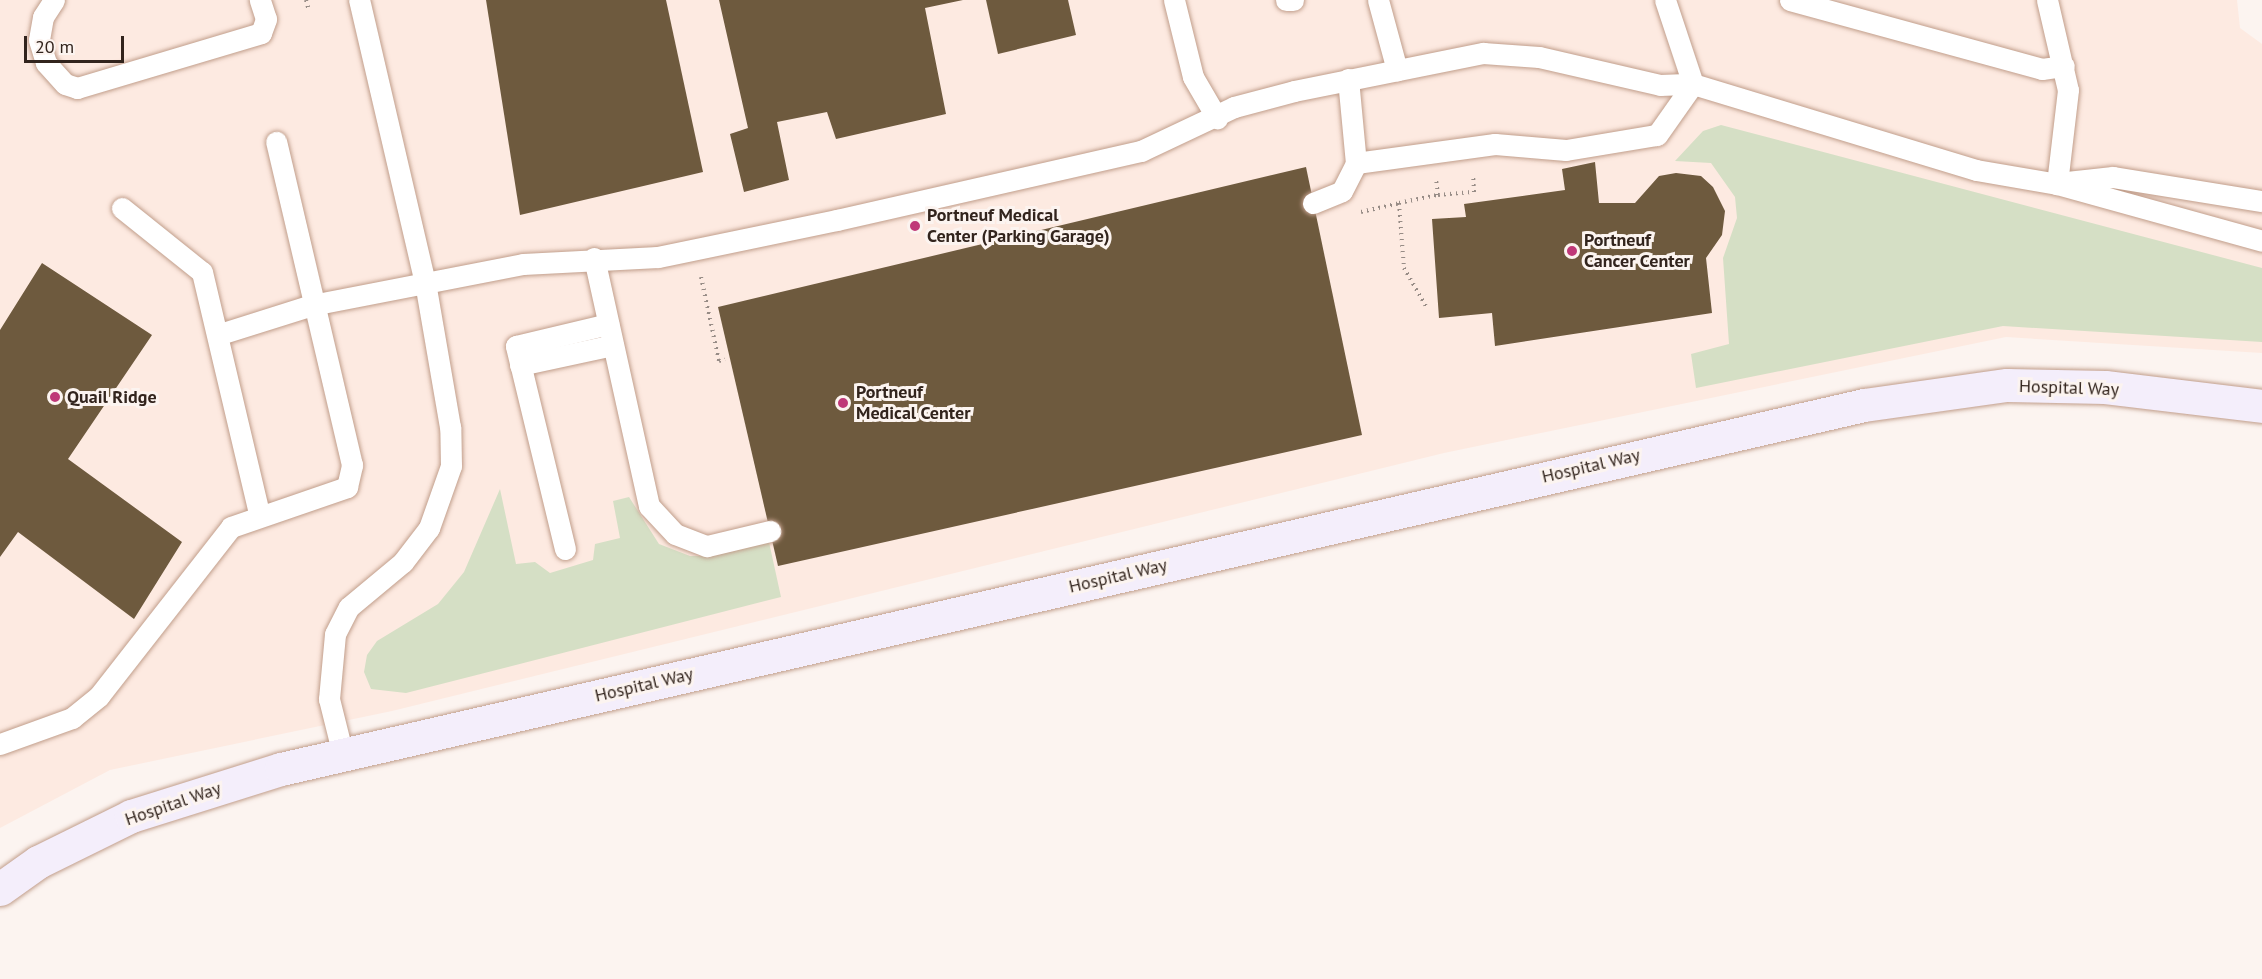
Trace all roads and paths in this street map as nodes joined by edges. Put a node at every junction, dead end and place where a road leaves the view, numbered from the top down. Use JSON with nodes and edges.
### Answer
{"nodes":[{"id":1,"x":54,"y":0,"type":"edge"},
{"id":2,"x":260,"y":0,"type":"edge"},
{"id":3,"x":306,"y":0,"type":"edge"},
{"id":4,"x":359,"y":0,"type":"edge"},
{"id":5,"x":1174,"y":0,"type":"edge"},
{"id":6,"x":1286,"y":0,"type":"edge"},
{"id":7,"x":1293,"y":0,"type":"edge"},
{"id":8,"x":1378,"y":0,"type":"edge"},
{"id":9,"x":1665,"y":0,"type":"edge"},
{"id":10,"x":1790,"y":0,"type":"edge"},
{"id":11,"x":2047,"y":0,"type":"edge"},
{"id":12,"x":309,"y":11,"type":"dead end"},
{"id":13,"x":2064,"y":66,"type":"junction"},
{"id":14,"x":1397,"y":70,"type":"junction"},
{"id":15,"x":1348,"y":79,"type":"junction"},
{"id":16,"x":1693,"y":84,"type":"junction"},
{"id":17,"x":1217,"y":118,"type":"junction"},
{"id":18,"x":276,"y":142,"type":"dead end"},
{"id":19,"x":1356,"y":163,"type":"junction"},
{"id":20,"x":2057,"y":184,"type":"junction"},
{"id":21,"x":1474,"y":185,"type":"dead end"},
{"id":22,"x":1437,"y":188,"type":"dead end"},
{"id":23,"x":1438,"y":195,"type":"junction"},
{"id":24,"x":2262,"y":201,"type":"edge"},
{"id":25,"x":1313,"y":203,"type":"dead end"},
{"id":26,"x":1400,"y":203,"type":"junction"},
{"id":27,"x":122,"y":208,"type":"dead end"},
{"id":28,"x":1353,"y":215,"type":"dead end"},
{"id":29,"x":2262,"y":241,"type":"edge"},
{"id":30,"x":594,"y":258,"type":"junction"},
{"id":31,"x":698,"y":265,"type":"dead end"},
{"id":32,"x":425,"y":283,"type":"junction"},
{"id":33,"x":312,"y":305,"type":"junction"},
{"id":34,"x":1427,"y":308,"type":"dead end"},
{"id":35,"x":608,"y":324,"type":"junction"},
{"id":36,"x":220,"y":334,"type":"junction"},
{"id":37,"x":613,"y":345,"type":"junction"},
{"id":38,"x":518,"y":356,"type":"junction"},
{"id":39,"x":725,"y":359,"type":"dead end"},
{"id":40,"x":2262,"y":406,"type":"edge"},
{"id":41,"x":259,"y":513,"type":"junction"},
{"id":42,"x":770,"y":531,"type":"dead end"},
{"id":43,"x":565,"y":549,"type":"dead end"},
{"id":44,"x":0,"y":744,"type":"edge"},
{"id":45,"x":343,"y":755,"type":"junction"},
{"id":46,"x":0,"y":889,"type":"edge"}],
"edges":[{"from":1,"to":2,"type":"lane"},
{"from":3,"to":12,"type":"path"},
{"from":4,"to":32,"type":"lane"},
{"from":5,"to":17,"type":"lane"},
{"from":6,"to":7,"type":"lane"},
{"from":8,"to":14,"type":"lane"},
{"from":9,"to":16,"type":"lane"},
{"from":10,"to":13,"type":"lane"},
{"from":11,"to":13,"type":"lane"},
{"from":13,"to":20,"type":"lane"},
{"from":14,"to":15,"type":"lane"},
{"from":14,"to":16,"type":"lane"},
{"from":15,"to":17,"type":"lane"},
{"from":15,"to":19,"type":"lane"},
{"from":16,"to":19,"type":"lane"},
{"from":16,"to":20,"type":"lane"},
{"from":17,"to":30,"type":"lane"},
{"from":18,"to":33,"type":"lane"},
{"from":19,"to":25,"type":"lane"},
{"from":20,"to":24,"type":"lane"},
{"from":20,"to":29,"type":"lane"},
{"from":21,"to":23,"type":"path"},
{"from":22,"to":23,"type":"path"},
{"from":23,"to":26,"type":"path"},
{"from":26,"to":28,"type":"path"},
{"from":26,"to":34,"type":"path"},
{"from":27,"to":36,"type":"lane"},
{"from":30,"to":32,"type":"lane"},
{"from":30,"to":35,"type":"lane"},
{"from":31,"to":39,"type":"path"},
{"from":32,"to":33,"type":"lane"},
{"from":32,"to":45,"type":"lane"},
{"from":33,"to":36,"type":"lane"},
{"from":33,"to":41,"type":"lane"},
{"from":35,"to":37,"type":"lane"},
{"from":35,"to":38,"type":"lane"},
{"from":36,"to":41,"type":"lane"},
{"from":37,"to":38,"type":"lane"},
{"from":37,"to":42,"type":"lane"},
{"from":38,"to":43,"type":"lane"},
{"from":40,"to":45,"type":"street","name":"Hospital Way"},
{"from":41,"to":44,"type":"lane"},
{"from":45,"to":46,"type":"street","name":"Hospital Way"}]}
